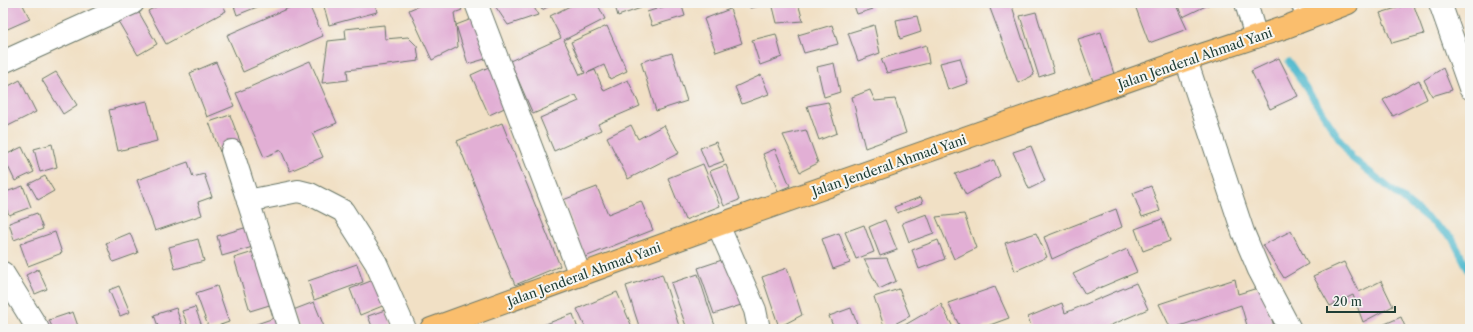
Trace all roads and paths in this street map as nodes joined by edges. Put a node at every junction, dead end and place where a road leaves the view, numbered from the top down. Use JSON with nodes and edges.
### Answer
{"nodes":[{"id":1,"x":133,"y":3,"type":"edge"},
{"id":2,"x":476,"y":3,"type":"edge"},
{"id":3,"x":1246,"y":3,"type":"edge"},
{"id":4,"x":1348,"y":3,"type":"edge"},
{"id":5,"x":1440,"y":3,"type":"edge"},
{"id":6,"x":1306,"y":13,"type":"edge"},
{"id":7,"x":1258,"y":36,"type":"junction"},
{"id":8,"x":1186,"y":60,"type":"junction"},
{"id":9,"x":3,"y":62,"type":"edge"},
{"id":10,"x":1470,"y":88,"type":"edge"},
{"id":11,"x":232,"y":151,"type":"dead end"},
{"id":12,"x":248,"y":201,"type":"junction"},
{"id":13,"x":718,"y":225,"type":"junction"},
{"id":14,"x":3,"y":273,"type":"edge"},
{"id":15,"x":580,"y":275,"type":"junction"},
{"id":16,"x":38,"y":329,"type":"edge"},
{"id":17,"x":289,"y":329,"type":"edge"},
{"id":18,"x":405,"y":329,"type":"edge"},
{"id":19,"x":431,"y":329,"type":"edge"},
{"id":20,"x":759,"y":329,"type":"edge"},
{"id":21,"x":1290,"y":329,"type":"edge"}],
"edges":[{"from":1,"to":9,"type":"street"},
{"from":2,"to":15,"type":"street"},
{"from":3,"to":7,"type":"street"},
{"from":4,"to":6,"type":"main road","name":"Jalan Jenderal Ahmad Yani"},
{"from":5,"to":10,"type":"street"},
{"from":6,"to":7,"type":"main road","name":"Jalan Jenderal Ahmad Yani"},
{"from":7,"to":8,"type":"main road","name":"Jalan Jenderal Ahmad Yani"},
{"from":8,"to":13,"type":"main road","name":"Jalan Jenderal Ahmad Yani"},
{"from":8,"to":21,"type":"street"},
{"from":11,"to":12,"type":"street"},
{"from":12,"to":17,"type":"street"},
{"from":12,"to":18,"type":"street"},
{"from":13,"to":15,"type":"main road","name":"Jalan Jenderal Ahmad Yani"},
{"from":13,"to":20,"type":"street"},
{"from":14,"to":16,"type":"street"},
{"from":15,"to":19,"type":"main road","name":"Jalan Jenderal Ahmad Yani"}]}
